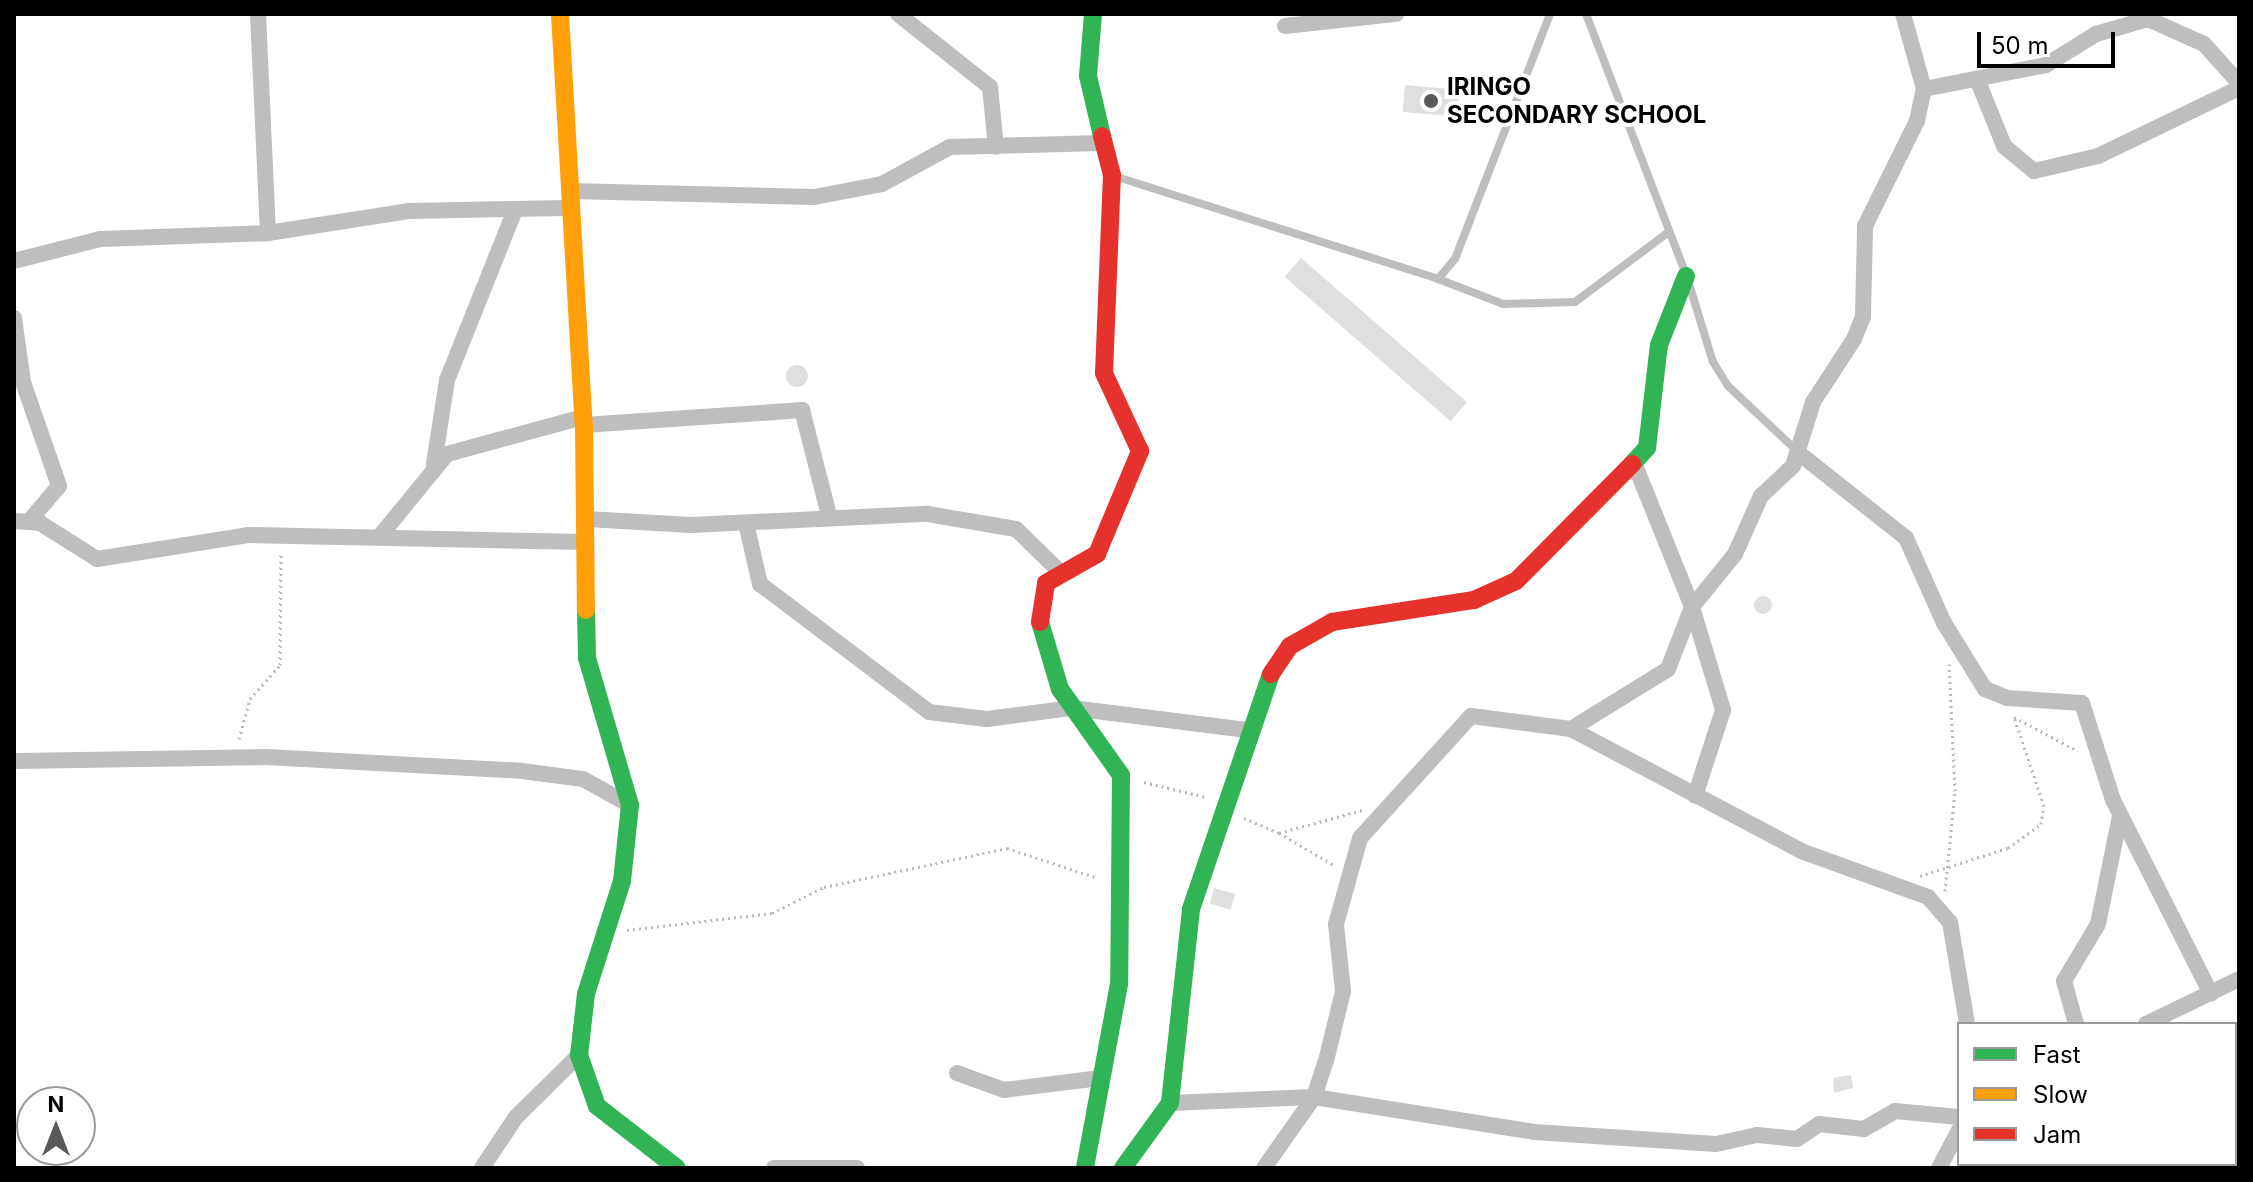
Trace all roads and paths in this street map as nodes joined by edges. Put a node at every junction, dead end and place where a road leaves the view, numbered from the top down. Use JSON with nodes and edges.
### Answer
{"nodes":[{"id":1,"x":258,"y":14,"type":"edge"},
{"id":2,"x":560,"y":14,"type":"edge"},
{"id":3,"x":898,"y":14,"type":"edge"},
{"id":4,"x":1093,"y":14,"type":"edge"},
{"id":5,"x":1396,"y":14,"type":"edge"},
{"id":6,"x":1550,"y":14,"type":"edge"},
{"id":7,"x":1586,"y":14,"type":"edge"},
{"id":8,"x":1903,"y":14,"type":"edge"},
{"id":9,"x":1285,"y":26,"type":"dead end"},
{"id":10,"x":1979,"y":84,"type":"junction"},
{"id":11,"x":1924,"y":89,"type":"junction"},
{"id":12,"x":2236,"y":92,"type":"edge"},
{"id":13,"x":1103,"y":143,"type":"junction"},
{"id":14,"x":996,"y":147,"type":"junction"},
{"id":15,"x":1112,"y":175,"type":"junction"},
{"id":16,"x":569,"y":199,"type":"junction"},
{"id":17,"x":515,"y":210,"type":"junction"},
{"id":18,"x":1669,"y":232,"type":"junction"},
{"id":19,"x":268,"y":233,"type":"junction"},
{"id":20,"x":14,"y":261,"type":"edge"},
{"id":21,"x":1686,"y":276,"type":"junction"},
{"id":22,"x":1438,"y":279,"type":"junction"},
{"id":23,"x":14,"y":318,"type":"edge"},
{"id":24,"x":583,"y":421,"type":"junction"},
{"id":25,"x":1800,"y":454,"type":"junction"},
{"id":26,"x":434,"y":464,"type":"junction"},
{"id":27,"x":1635,"y":465,"type":"junction"},
{"id":28,"x":829,"y":515,"type":"junction"},
{"id":29,"x":587,"y":519,"type":"junction"},
{"id":30,"x":22,"y":520,"type":"edge"},
{"id":31,"x":746,"y":523,"type":"junction"},
{"id":32,"x":380,"y":536,"type":"junction"},
{"id":33,"x":281,"y":537,"type":"junction"},
{"id":34,"x":586,"y":542,"type":"junction"},
{"id":35,"x":1060,"y":572,"type":"junction"},
{"id":36,"x":1692,"y":607,"type":"junction"},
{"id":37,"x":1948,"y":660,"type":"dead end"},
{"id":38,"x":1992,"y":694,"type":"junction"},
{"id":39,"x":1072,"y":708,"type":"junction"},
{"id":40,"x":2014,"y":717,"type":"junction"},
{"id":41,"x":1571,"y":729,"type":"junction"},
{"id":42,"x":1247,"y":730,"type":"junction"},
{"id":43,"x":266,"y":757,"type":"junction"},
{"id":44,"x":14,"y":761,"type":"edge"},
{"id":45,"x":2098,"y":763,"type":"junction"},
{"id":46,"x":1121,"y":775,"type":"junction"},
{"id":47,"x":1695,"y":796,"type":"junction"},
{"id":48,"x":1390,"y":801,"type":"junction"},
{"id":49,"x":1223,"y":803,"type":"junction"},
{"id":50,"x":630,"y":805,"type":"junction"},
{"id":51,"x":2120,"y":816,"type":"junction"},
{"id":52,"x":1279,"y":833,"type":"junction"},
{"id":53,"x":1948,"y":871,"type":"junction"},
{"id":54,"x":1346,"y":877,"type":"junction"},
{"id":55,"x":1916,"y":877,"type":"dead end"},
{"id":56,"x":1124,"y":891,"type":"junction"},
{"id":57,"x":1942,"y":907,"type":"junction"},
{"id":58,"x":608,"y":934,"type":"junction"},
{"id":59,"x":2239,"y":979,"type":"edge"},
{"id":60,"x":2211,"y":994,"type":"junction"},
{"id":61,"x":1967,"y":1022,"type":"edge"},
{"id":62,"x":2075,"y":1022,"type":"edge"},
{"id":63,"x":2150,"y":1022,"type":"edge"},
{"id":64,"x":579,"y":1055,"type":"junction"},
{"id":65,"x":957,"y":1073,"type":"dead end"},
{"id":66,"x":1100,"y":1078,"type":"junction"},
{"id":67,"x":1314,"y":1097,"type":"junction"},
{"id":68,"x":1170,"y":1103,"type":"junction"},
{"id":69,"x":1957,"y":1117,"type":"edge"},
{"id":70,"x":1957,"y":1134,"type":"edge"},
{"id":71,"x":482,"y":1168,"type":"edge"},
{"id":72,"x":677,"y":1168,"type":"edge"},
{"id":73,"x":774,"y":1168,"type":"edge"},
{"id":74,"x":857,"y":1168,"type":"edge"},
{"id":75,"x":1085,"y":1168,"type":"edge"},
{"id":76,"x":1123,"y":1168,"type":"edge"},
{"id":77,"x":1264,"y":1168,"type":"edge"},
{"id":78,"x":1939,"y":1168,"type":"edge"}],
"edges":[{"from":1,"to":19,"type":"street"},
{"from":2,"to":16,"type":"street"},
{"from":3,"to":14,"type":"street"},
{"from":4,"to":13,"type":"street"},
{"from":5,"to":9,"type":"street"},
{"from":6,"to":22,"type":"lane"},
{"from":7,"to":18,"type":"lane"},
{"from":8,"to":11,"type":"street"},
{"from":10,"to":11,"type":"street"},
{"from":10,"to":12,"type":"street"},
{"from":10,"to":12,"type":"street"},
{"from":11,"to":25,"type":"street"},
{"from":13,"to":14,"type":"street"},
{"from":13,"to":15,"type":"street"},
{"from":14,"to":16,"type":"street"},
{"from":15,"to":22,"type":"lane"},
{"from":15,"to":35,"type":"street"},
{"from":16,"to":17,"type":"street"},
{"from":16,"to":24,"type":"street"},
{"from":17,"to":19,"type":"street"},
{"from":17,"to":26,"type":"street"},
{"from":18,"to":21,"type":"lane"},
{"from":18,"to":22,"type":"lane"},
{"from":19,"to":20,"type":"street"},
{"from":21,"to":25,"type":"lane"},
{"from":21,"to":27,"type":"street"},
{"from":23,"to":30,"type":"street"},
{"from":24,"to":26,"type":"street"},
{"from":24,"to":28,"type":"street"},
{"from":24,"to":29,"type":"street"},
{"from":25,"to":36,"type":"street"},
{"from":25,"to":38,"type":"street"},
{"from":26,"to":32,"type":"street"},
{"from":27,"to":36,"type":"street"},
{"from":27,"to":42,"type":"street"},
{"from":28,"to":31,"type":"street"},
{"from":28,"to":35,"type":"street"},
{"from":29,"to":31,"type":"street"},
{"from":29,"to":34,"type":"street"},
{"from":30,"to":33,"type":"street"},
{"from":31,"to":39,"type":"street"},
{"from":32,"to":33,"type":"street"},
{"from":32,"to":34,"type":"street"},
{"from":33,"to":43,"type":"path"},
{"from":34,"to":50,"type":"street"},
{"from":35,"to":39,"type":"street"},
{"from":36,"to":41,"type":"street"},
{"from":36,"to":47,"type":"street"},
{"from":37,"to":53,"type":"path"},
{"from":38,"to":40,"type":"path"},
{"from":38,"to":45,"type":"street"},
{"from":39,"to":42,"type":"street"},
{"from":39,"to":46,"type":"street"},
{"from":40,"to":45,"type":"path"},
{"from":40,"to":53,"type":"path"},
{"from":41,"to":47,"type":"street"},
{"from":41,"to":48,"type":"street"},
{"from":42,"to":49,"type":"street"},
{"from":43,"to":44,"type":"street"},
{"from":43,"to":50,"type":"street"},
{"from":45,"to":51,"type":"street"},
{"from":46,"to":49,"type":"path"},
{"from":46,"to":56,"type":"street"},
{"from":47,"to":57,"type":"street"},
{"from":48,"to":52,"type":"path"},
{"from":48,"to":54,"type":"street"},
{"from":49,"to":52,"type":"path"},
{"from":49,"to":68,"type":"street"},
{"from":50,"to":58,"type":"street"},
{"from":51,"to":60,"type":"street"},
{"from":51,"to":62,"type":"street"},
{"from":52,"to":54,"type":"path"},
{"from":53,"to":55,"type":"path"},
{"from":53,"to":57,"type":"path"},
{"from":54,"to":67,"type":"street"},
{"from":56,"to":58,"type":"path"},
{"from":56,"to":66,"type":"street"},
{"from":57,"to":61,"type":"street"},
{"from":58,"to":64,"type":"street"},
{"from":59,"to":60,"type":"street"},
{"from":60,"to":63,"type":"street"},
{"from":64,"to":71,"type":"street"},
{"from":64,"to":72,"type":"street"},
{"from":65,"to":66,"type":"street"},
{"from":66,"to":75,"type":"street"},
{"from":67,"to":68,"type":"street"},
{"from":67,"to":69,"type":"street"},
{"from":67,"to":77,"type":"street"},
{"from":68,"to":76,"type":"street"},
{"from":70,"to":78,"type":"street"},
{"from":73,"to":74,"type":"street"}]}
